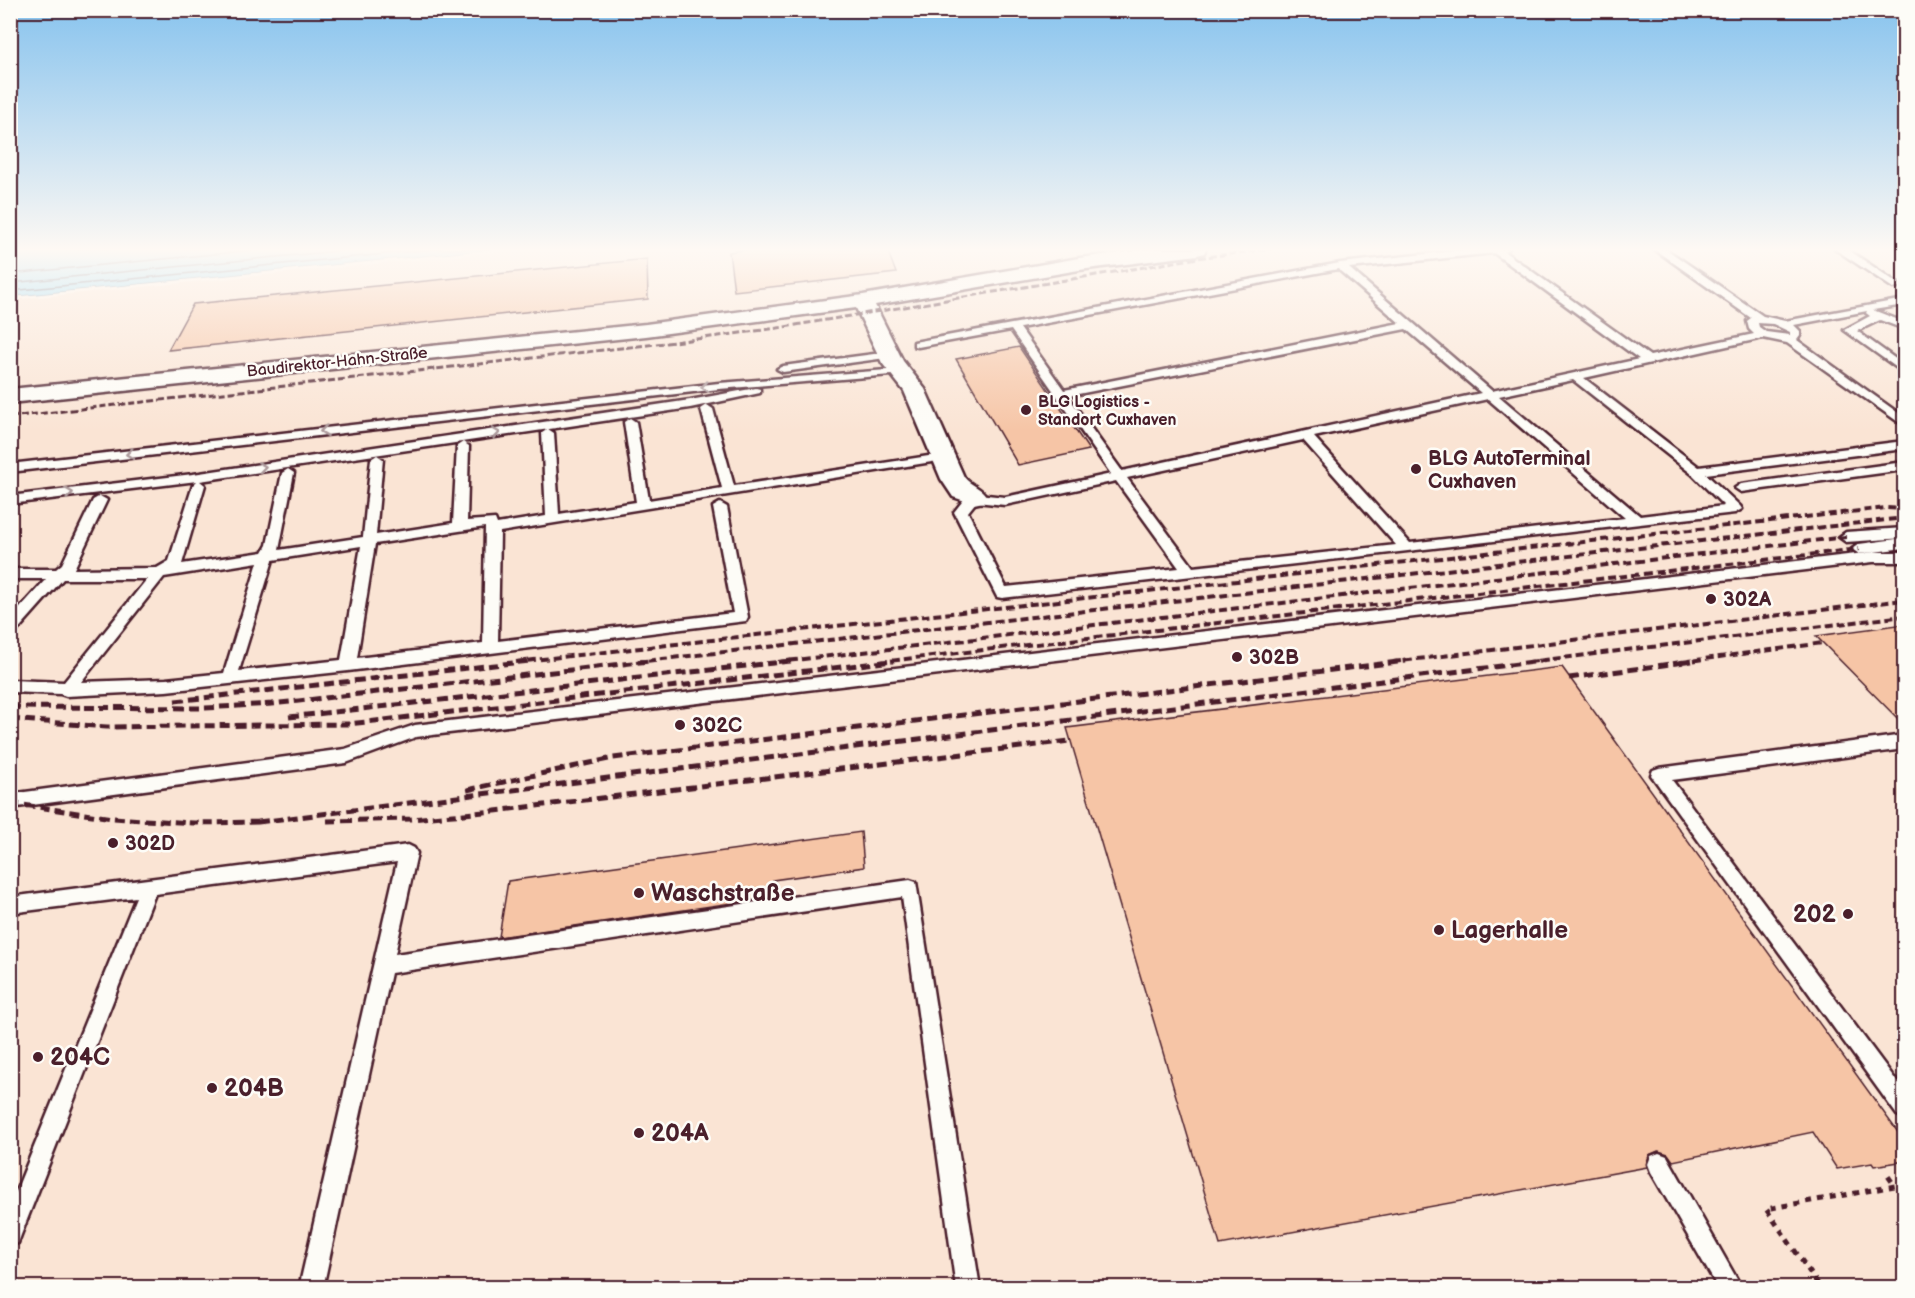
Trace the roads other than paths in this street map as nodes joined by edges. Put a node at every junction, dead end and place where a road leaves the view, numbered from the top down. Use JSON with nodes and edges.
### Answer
{"nodes":[{"id":1,"x":799,"y":310,"type":"edge"},
{"id":2,"x":867,"y":310,"type":"edge"},
{"id":3,"x":1107,"y":310,"type":"edge"},
{"id":4,"x":1391,"y":310,"type":"edge"},
{"id":5,"x":1580,"y":310,"type":"edge"},
{"id":6,"x":1746,"y":310,"type":"edge"},
{"id":7,"x":1859,"y":310,"type":"edge"},
{"id":8,"x":1863,"y":310,"type":"edge"},
{"id":9,"x":1880,"y":316,"type":"junction"},
{"id":10,"x":1760,"y":319,"type":"junction"},
{"id":11,"x":1786,"y":324,"type":"junction"},
{"id":12,"x":1409,"y":325,"type":"junction"},
{"id":13,"x":1905,"y":326,"type":"edge"},
{"id":14,"x":1014,"y":327,"type":"junction"},
{"id":15,"x":1763,"y":335,"type":"junction"},
{"id":16,"x":1790,"y":340,"type":"junction"},
{"id":17,"x":918,"y":344,"type":"dead end"},
{"id":18,"x":1647,"y":359,"type":"junction"},
{"id":19,"x":894,"y":364,"type":"junction"},
{"id":20,"x":782,"y":366,"type":"dead end"},
{"id":21,"x":1905,"y":370,"type":"edge"},
{"id":22,"x":1575,"y":376,"type":"junction"},
{"id":23,"x":826,"y":378,"type":"junction"},
{"id":24,"x":1061,"y":394,"type":"junction"},
{"id":25,"x":1491,"y":395,"type":"junction"},
{"id":26,"x":10,"y":396,"type":"edge"},
{"id":27,"x":707,"y":409,"type":"dead end"},
{"id":28,"x":451,"y":417,"type":"junction"},
{"id":29,"x":630,"y":422,"type":"dead end"},
{"id":30,"x":1905,"y":422,"type":"edge"},
{"id":31,"x":548,"y":434,"type":"dead end"},
{"id":32,"x":1305,"y":435,"type":"junction"},
{"id":33,"x":352,"y":438,"type":"dead end"},
{"id":34,"x":1905,"y":445,"type":"edge"},
{"id":35,"x":463,"y":446,"type":"dead end"},
{"id":36,"x":944,"y":456,"type":"junction"},
{"id":37,"x":377,"y":459,"type":"dead end"},
{"id":38,"x":1905,"y":466,"type":"edge"},
{"id":39,"x":10,"y":468,"type":"edge"},
{"id":40,"x":1696,"y":471,"type":"junction"},
{"id":41,"x":288,"y":473,"type":"dead end"},
{"id":42,"x":1120,"y":476,"type":"junction"},
{"id":43,"x":199,"y":485,"type":"dead end"},
{"id":44,"x":1742,"y":488,"type":"dead end"},
{"id":45,"x":729,"y":491,"type":"junction"},
{"id":46,"x":974,"y":496,"type":"junction"},
{"id":47,"x":10,"y":500,"type":"edge"},
{"id":48,"x":100,"y":500,"type":"dead end"},
{"id":49,"x":643,"y":505,"type":"junction"},
{"id":50,"x":720,"y":507,"type":"dead end"},
{"id":51,"x":553,"y":520,"type":"junction"},
{"id":52,"x":1637,"y":521,"type":"junction"},
{"id":53,"x":460,"y":526,"type":"junction"},
{"id":54,"x":493,"y":530,"type":"junction"},
{"id":55,"x":1905,"y":533,"type":"edge"},
{"id":56,"x":1846,"y":537,"type":"dead end"},
{"id":57,"x":369,"y":541,"type":"junction"},
{"id":58,"x":1905,"y":543,"type":"edge"},
{"id":59,"x":1407,"y":548,"type":"junction"},
{"id":60,"x":1859,"y":549,"type":"dead end"},
{"id":61,"x":267,"y":556,"type":"junction"},
{"id":62,"x":1905,"y":557,"type":"edge"},
{"id":63,"x":159,"y":573,"type":"junction"},
{"id":64,"x":1190,"y":573,"type":"junction"},
{"id":65,"x":10,"y":574,"type":"edge"},
{"id":66,"x":57,"y":576,"type":"junction"},
{"id":67,"x":10,"y":628,"type":"edge"},
{"id":68,"x":490,"y":646,"type":"junction"},
{"id":69,"x":348,"y":665,"type":"junction"},
{"id":70,"x":230,"y":677,"type":"junction"},
{"id":71,"x":10,"y":686,"type":"edge"},
{"id":72,"x":66,"y":690,"type":"junction"},
{"id":73,"x":1905,"y":742,"type":"edge"},
{"id":74,"x":10,"y":801,"type":"edge"},
{"id":75,"x":149,"y":887,"type":"junction"},
{"id":76,"x":10,"y":905,"type":"edge"},
{"id":77,"x":383,"y":965,"type":"junction"},
{"id":78,"x":1905,"y":1108,"type":"edge"},
{"id":79,"x":1659,"y":1164,"type":"dead end"},
{"id":80,"x":10,"y":1235,"type":"edge"},
{"id":81,"x":311,"y":1287,"type":"edge"},
{"id":82,"x":968,"y":1287,"type":"edge"},
{"id":83,"x":1731,"y":1287,"type":"edge"}],
"edges":[{"from":1,"to":26,"type":"street","name":"Baudirektor-Hahn-Straße"},
{"from":2,"to":19,"type":"street"},
{"from":3,"to":14,"type":"lane"},
{"from":4,"to":12,"type":"lane"},
{"from":5,"to":18,"type":"lane"},
{"from":6,"to":10,"type":"lane"},
{"from":7,"to":11,"type":"lane"},
{"from":8,"to":9,"type":"lane"},
{"from":9,"to":13,"type":"lane"},
{"from":9,"to":21,"type":"lane"},
{"from":10,"to":11,"type":"lane"},
{"from":10,"to":15,"type":"lane"},
{"from":11,"to":16,"type":"lane"},
{"from":12,"to":24,"type":"lane"},
{"from":12,"to":25,"type":"lane"},
{"from":14,"to":17,"type":"lane"},
{"from":14,"to":24,"type":"lane"},
{"from":15,"to":16,"type":"lane"},
{"from":15,"to":18,"type":"lane"},
{"from":16,"to":30,"type":"lane"},
{"from":18,"to":22,"type":"lane"},
{"from":19,"to":20,"type":"lane"},
{"from":19,"to":23,"type":"lane"},
{"from":19,"to":36,"type":"street"},
{"from":22,"to":25,"type":"lane"},
{"from":22,"to":40,"type":"lane"},
{"from":23,"to":28,"type":"lane","one_way":true},
{"from":47,"to":23,"type":"lane","one_way":true},
{"from":24,"to":42,"type":"lane"},
{"from":25,"to":32,"type":"lane"},
{"from":25,"to":52,"type":"lane"},
{"from":27,"to":45,"type":"lane"},
{"from":28,"to":33,"type":"lane"},
{"from":28,"to":39,"type":"lane","one_way":true},
{"from":29,"to":49,"type":"lane"},
{"from":31,"to":51,"type":"lane"},
{"from":32,"to":42,"type":"lane"},
{"from":32,"to":59,"type":"lane"},
{"from":34,"to":40,"type":"lane"},
{"from":35,"to":53,"type":"lane"},
{"from":36,"to":45,"type":"lane"},
{"from":36,"to":46,"type":"street"},
{"from":37,"to":57,"type":"lane"},
{"from":38,"to":44,"type":"lane"},
{"from":40,"to":52,"type":"lane"},
{"from":41,"to":61,"type":"lane"},
{"from":42,"to":46,"type":"lane"},
{"from":42,"to":64,"type":"lane"},
{"from":43,"to":63,"type":"lane"},
{"from":45,"to":49,"type":"lane"},
{"from":46,"to":64,"type":"lane"},
{"from":48,"to":66,"type":"lane"},
{"from":49,"to":51,"type":"lane"},
{"from":50,"to":68,"type":"lane"},
{"from":51,"to":54,"type":"lane"},
{"from":52,"to":59,"type":"lane"},
{"from":53,"to":54,"type":"lane"},
{"from":53,"to":57,"type":"lane"},
{"from":54,"to":68,"type":"lane"},
{"from":55,"to":56,"type":"lane"},
{"from":57,"to":61,"type":"lane"},
{"from":57,"to":69,"type":"lane"},
{"from":58,"to":60,"type":"lane"},
{"from":59,"to":64,"type":"lane"},
{"from":61,"to":63,"type":"lane"},
{"from":61,"to":70,"type":"lane"},
{"from":62,"to":74,"type":"lane"},
{"from":63,"to":66,"type":"lane"},
{"from":63,"to":72,"type":"lane"},
{"from":65,"to":66,"type":"lane"},
{"from":66,"to":67,"type":"lane"},
{"from":68,"to":69,"type":"lane"},
{"from":69,"to":70,"type":"lane"},
{"from":70,"to":72,"type":"lane"},
{"from":71,"to":72,"type":"lane"},
{"from":73,"to":78,"type":"lane"},
{"from":75,"to":76,"type":"lane"},
{"from":75,"to":77,"type":"lane"},
{"from":75,"to":80,"type":"lane"},
{"from":77,"to":81,"type":"lane"},
{"from":77,"to":82,"type":"lane"},
{"from":79,"to":83,"type":"lane"}]}
